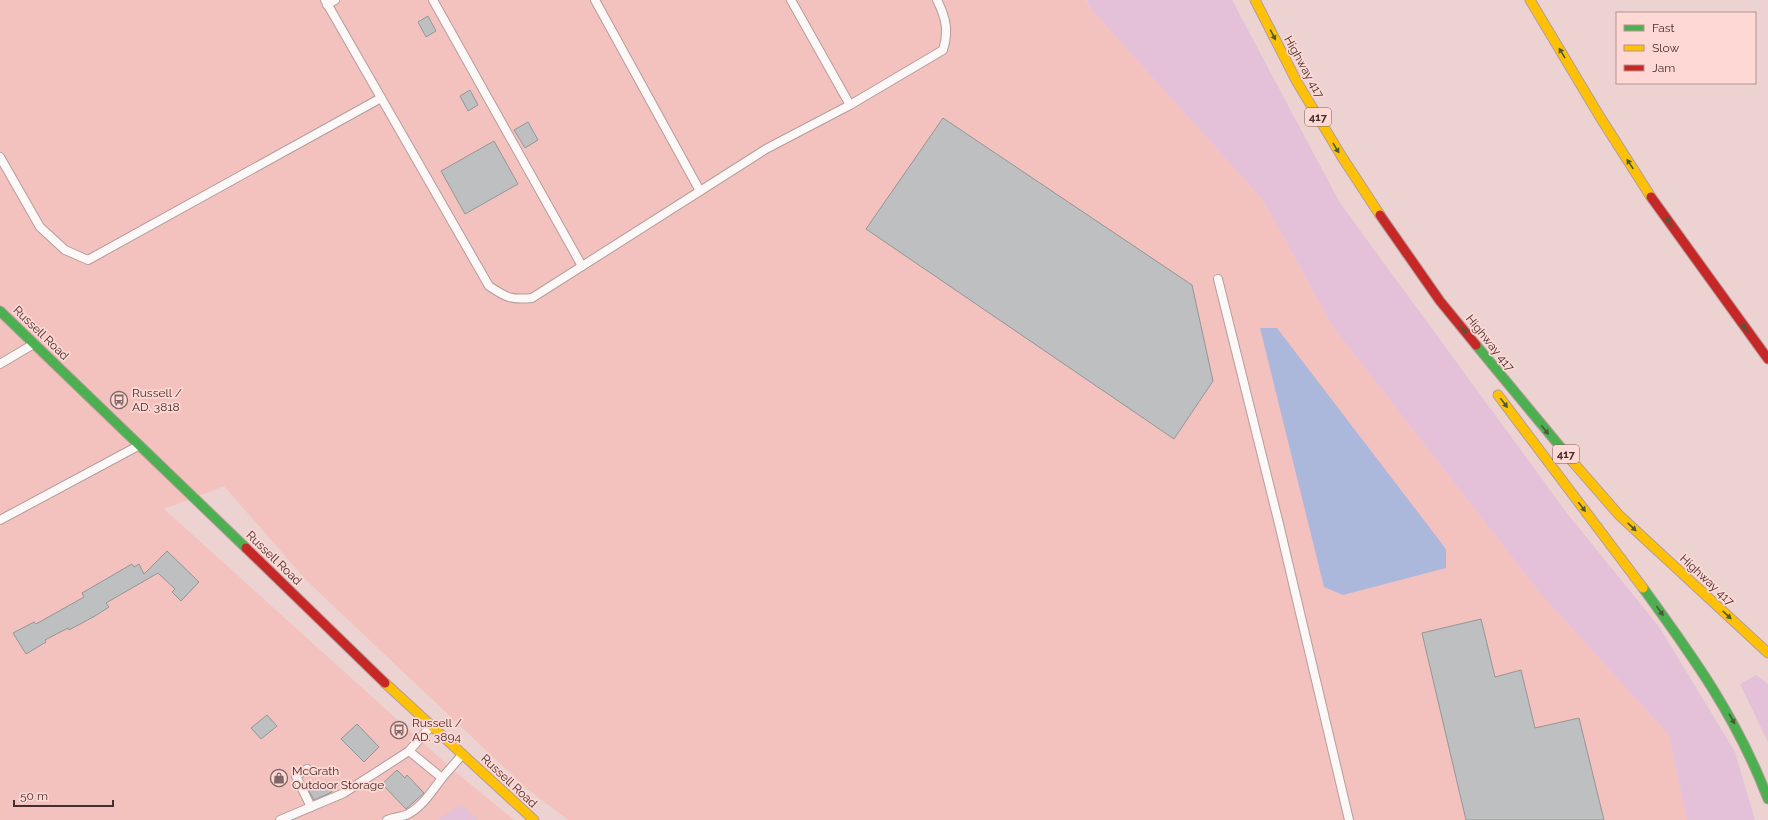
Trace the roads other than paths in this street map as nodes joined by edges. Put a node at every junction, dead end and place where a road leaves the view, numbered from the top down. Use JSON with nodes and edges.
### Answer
{"nodes":[{"id":1,"x":335,"y":0,"type":"edge"},
{"id":2,"x":433,"y":0,"type":"edge"},
{"id":3,"x":595,"y":0,"type":"edge"},
{"id":4,"x":791,"y":0,"type":"edge"},
{"id":5,"x":937,"y":0,"type":"edge"},
{"id":6,"x":1255,"y":0,"type":"edge"},
{"id":7,"x":1530,"y":0,"type":"edge"},
{"id":8,"x":326,"y":2,"type":"edge"},
{"id":9,"x":381,"y":98,"type":"junction"},
{"id":10,"x":850,"y":105,"type":"junction"},
{"id":11,"x":0,"y":158,"type":"edge"},
{"id":12,"x":700,"y":191,"type":"junction"},
{"id":13,"x":1390,"y":231,"type":"junction"},
{"id":14,"x":582,"y":266,"type":"junction"},
{"id":15,"x":1218,"y":279,"type":"dead end"},
{"id":16,"x":0,"y":311,"type":"edge"},
{"id":17,"x":1454,"y":334,"type":"dead end"},
{"id":18,"x":34,"y":343,"type":"junction"},
{"id":19,"x":1768,"y":359,"type":"edge"},
{"id":20,"x":0,"y":364,"type":"edge"},
{"id":21,"x":1495,"y":390,"type":"dead end"},
{"id":22,"x":140,"y":445,"type":"junction"},
{"id":23,"x":0,"y":520,"type":"edge"},
{"id":24,"x":1768,"y":653,"type":"edge"},
{"id":25,"x":432,"y":726,"type":"junction"},
{"id":26,"x":409,"y":751,"type":"junction"},
{"id":27,"x":462,"y":754,"type":"junction"},
{"id":28,"x":307,"y":769,"type":"dead end"},
{"id":29,"x":442,"y":778,"type":"junction"},
{"id":30,"x":1768,"y":799,"type":"edge"},
{"id":31,"x":311,"y":807,"type":"junction"},
{"id":32,"x":291,"y":818,"type":"edge"},
{"id":33,"x":280,"y":820,"type":"edge"},
{"id":34,"x":387,"y":820,"type":"edge"},
{"id":35,"x":534,"y":820,"type":"edge"},
{"id":36,"x":1348,"y":820,"type":"edge"}],
"edges":[{"from":1,"to":8,"type":"lane"},
{"from":2,"to":14,"type":"lane"},
{"from":3,"to":12,"type":"lane"},
{"from":4,"to":10,"type":"lane"},
{"from":5,"to":10,"type":"lane"},
{"from":6,"to":13,"type":"main road","name":"Highway 417","number":"417","one_way":true},
{"from":19,"to":7,"type":"main road","one_way":true},
{"from":8,"to":9,"type":"lane"},
{"from":9,"to":11,"type":"lane"},
{"from":9,"to":14,"type":"lane"},
{"from":10,"to":12,"type":"lane"},
{"from":12,"to":14,"type":"lane"},
{"from":13,"to":17,"type":"main road"},
{"from":13,"to":24,"type":"main road","name":"Highway 417","number":"417","one_way":true},
{"from":15,"to":36,"type":"lane"},
{"from":16,"to":18,"type":"main road","name":"Russell Road"},
{"from":18,"to":20,"type":"lane"},
{"from":18,"to":22,"type":"main road","name":"Russell Road"},
{"from":21,"to":30,"type":"main road","one_way":true},
{"from":22,"to":23,"type":"lane"},
{"from":22,"to":25,"type":"main road","name":"Russell Road"},
{"from":25,"to":26,"type":"lane"},
{"from":25,"to":27,"type":"main road","name":"Russell Road"},
{"from":26,"to":29,"type":"lane"},
{"from":26,"to":31,"type":"lane"},
{"from":27,"to":29,"type":"lane"},
{"from":27,"to":35,"type":"main road","name":"Russell Road"},
{"from":28,"to":31,"type":"lane"},
{"from":29,"to":34,"type":"lane"},
{"from":31,"to":32,"type":"lane"},
{"from":32,"to":33,"type":"lane"}]}
